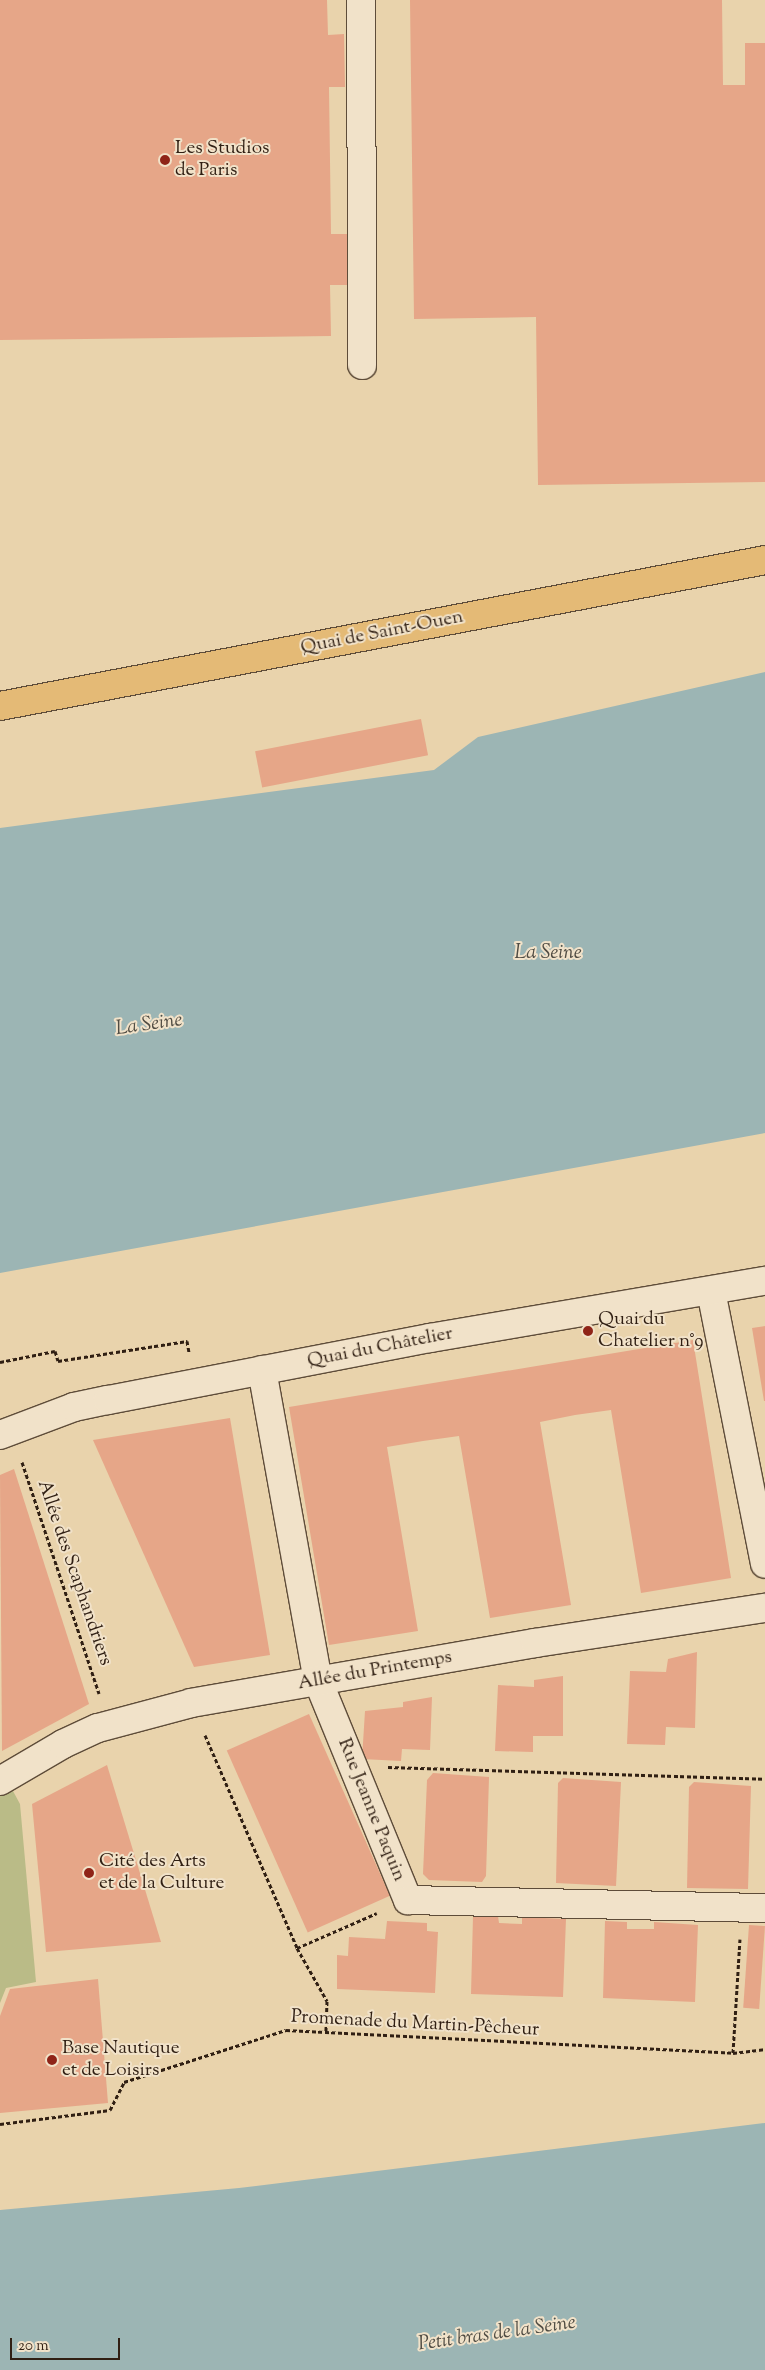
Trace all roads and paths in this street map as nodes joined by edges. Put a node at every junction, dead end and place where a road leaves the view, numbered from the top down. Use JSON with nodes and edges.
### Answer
{"nodes":[{"id":1,"x":361,"y":0,"type":"edge"},
{"id":2,"x":362,"y":365,"type":"dead end"},
{"id":3,"x":765,"y":560,"type":"edge"},
{"id":4,"x":0,"y":706,"type":"edge"},
{"id":5,"x":765,"y":1282,"type":"edge"},
{"id":6,"x":711,"y":1291,"type":"junction"},
{"id":7,"x":0,"y":1362,"type":"edge"},
{"id":8,"x":262,"y":1370,"type":"junction"},
{"id":9,"x":197,"y":1382,"type":"junction"},
{"id":10,"x":6,"y":1433,"type":"edge"},
{"id":11,"x":765,"y":1564,"type":"edge"},
{"id":12,"x":765,"y":1608,"type":"edge"},
{"id":13,"x":318,"y":1682,"type":"junction"},
{"id":14,"x":191,"y":1703,"type":"junction"},
{"id":15,"x":110,"y":1725,"type":"junction"},
{"id":16,"x":352,"y":1766,"type":"junction"},
{"id":17,"x":765,"y":1779,"type":"edge"},
{"id":18,"x":0,"y":1781,"type":"edge"},
{"id":19,"x":408,"y":1900,"type":"junction"},
{"id":20,"x":753,"y":1908,"type":"edge"},
{"id":21,"x":297,"y":1948,"type":"junction"},
{"id":22,"x":326,"y":2032,"type":"junction"},
{"id":23,"x":765,"y":2049,"type":"edge"},
{"id":24,"x":732,"y":2053,"type":"junction"},
{"id":25,"x":0,"y":2124,"type":"edge"}],
"edges":[{"from":1,"to":2,"type":"street"},
{"from":3,"to":4,"type":"main road","name":"Quai de Saint-Ouen"},
{"from":5,"to":6,"type":"street","name":"Quai du Châtelier"},
{"from":6,"to":8,"type":"street","name":"Quai du Châtelier"},
{"from":6,"to":11,"type":"street"},
{"from":7,"to":9,"type":"path"},
{"from":8,"to":9,"type":"street","name":"Quai du Châtelier"},
{"from":8,"to":13,"type":"street","name":"Rue Jeanne Paquin"},
{"from":9,"to":10,"type":"street","name":"Quai du Châtelier"},
{"from":10,"to":15,"type":"path","name":"Allée des Scaphandriers"},
{"from":12,"to":13,"type":"street","name":"Allée du Printemps"},
{"from":13,"to":14,"type":"street","name":"Allée du Printemps"},
{"from":13,"to":16,"type":"street","name":"Rue Jeanne Paquin"},
{"from":14,"to":15,"type":"street","name":"Allée du Printemps"},
{"from":14,"to":21,"type":"path"},
{"from":15,"to":18,"type":"street","name":"Allée du Printemps"},
{"from":16,"to":17,"type":"path"},
{"from":16,"to":19,"type":"street","name":"Rue Jeanne Paquin"},
{"from":19,"to":20,"type":"street","name":"Rue Jeanne Paquin"},
{"from":19,"to":21,"type":"path"},
{"from":20,"to":24,"type":"path"},
{"from":21,"to":22,"type":"path"},
{"from":22,"to":24,"type":"path","name":"Promenade du Martin-Pêcheur"},
{"from":22,"to":25,"type":"path","name":"Promenade du Martin-Pêcheur"},
{"from":23,"to":24,"type":"path","name":"Promenade du Martin-Pêcheur"}]}
